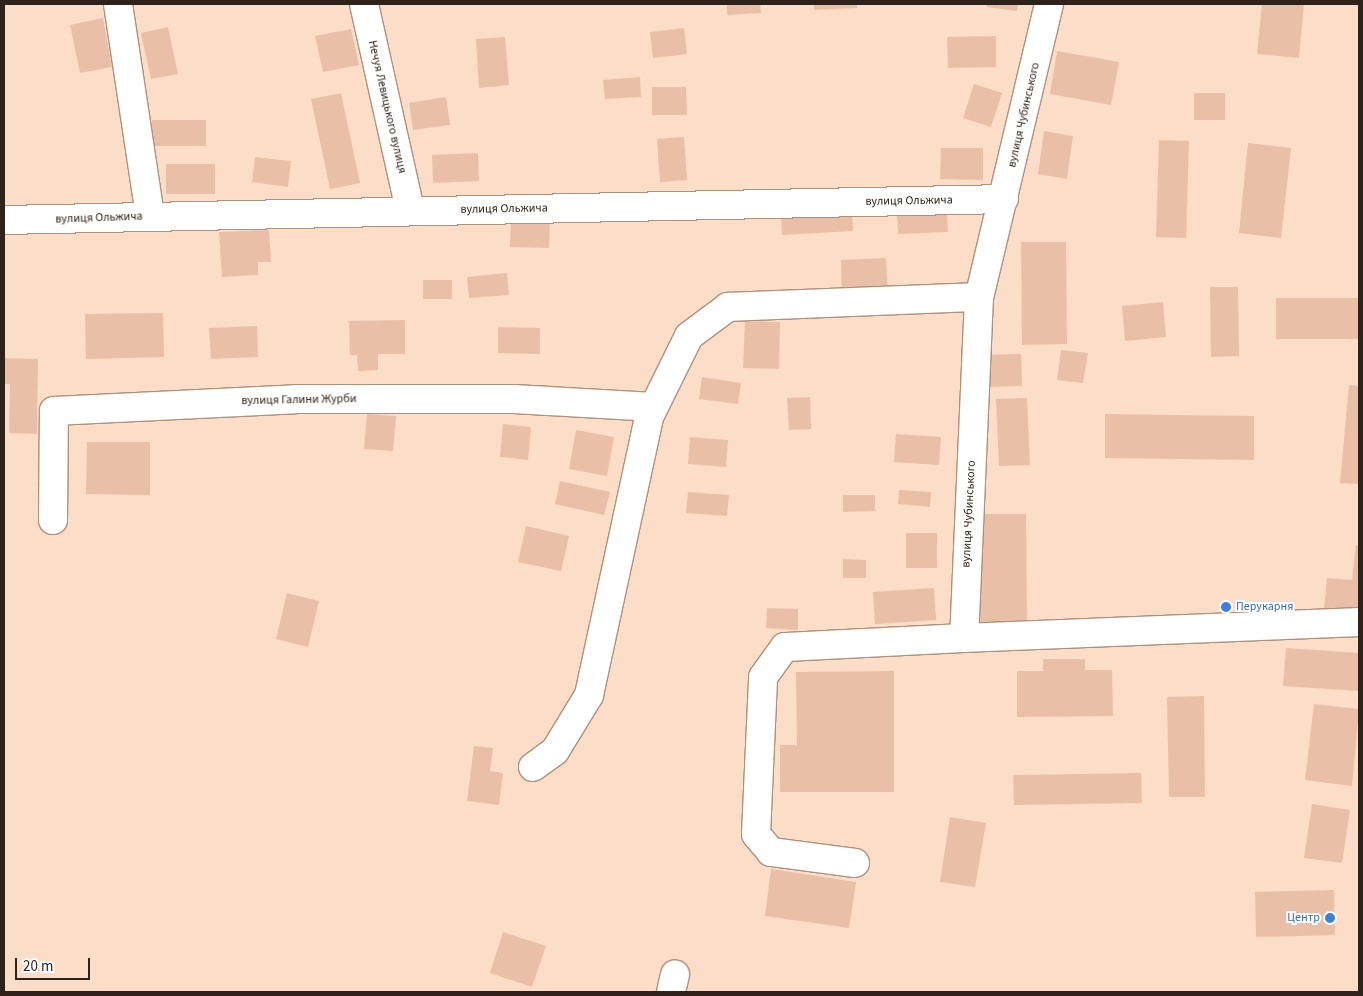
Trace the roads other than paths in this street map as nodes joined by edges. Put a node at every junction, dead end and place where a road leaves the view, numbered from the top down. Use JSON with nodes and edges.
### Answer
{"nodes":[{"id":1,"x":118,"y":4,"type":"edge"},
{"id":2,"x":364,"y":4,"type":"edge"},
{"id":3,"x":1050,"y":4,"type":"edge"},
{"id":4,"x":1004,"y":200,"type":"junction"},
{"id":5,"x":410,"y":210,"type":"junction"},
{"id":6,"x":150,"y":216,"type":"junction"},
{"id":7,"x":4,"y":220,"type":"edge"},
{"id":8,"x":979,"y":297,"type":"junction"},
{"id":9,"x":654,"y":407,"type":"junction"},
{"id":10,"x":54,"y":520,"type":"dead end"},
{"id":11,"x":1359,"y":622,"type":"edge"},
{"id":12,"x":964,"y":638,"type":"junction"},
{"id":13,"x":533,"y":767,"type":"dead end"},
{"id":14,"x":855,"y":863,"type":"dead end"}],
"edges":[{"from":1,"to":6,"type":"street"},
{"from":2,"to":5,"type":"street","name":"Нечуя Левицького вулиця"},
{"from":3,"to":4,"type":"street","name":"вулиця Чубинського"},
{"from":4,"to":5,"type":"street","name":"вулиця Ольжича"},
{"from":4,"to":8,"type":"street","name":"вулиця Чубинського"},
{"from":5,"to":6,"type":"street","name":"вулиця Ольжича"},
{"from":6,"to":7,"type":"street","name":"вулиця Ольжича"},
{"from":8,"to":9,"type":"street"},
{"from":8,"to":12,"type":"street","name":"вулиця Чубинського"},
{"from":9,"to":10,"type":"street","name":"вулиця Галини Журби"},
{"from":9,"to":13,"type":"street"},
{"from":11,"to":12,"type":"street"},
{"from":12,"to":14,"type":"street"}]}
